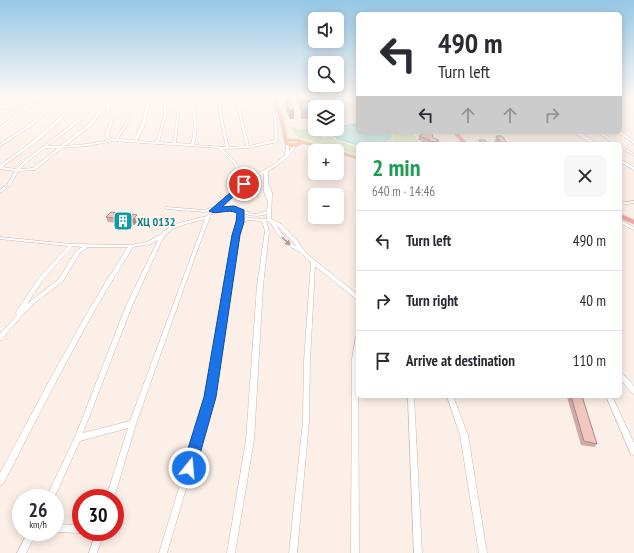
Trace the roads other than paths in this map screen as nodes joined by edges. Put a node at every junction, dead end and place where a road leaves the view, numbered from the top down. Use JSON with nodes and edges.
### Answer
{"nodes":[{"id":1,"x":31,"y":123,"type":"edge"},
{"id":2,"x":55,"y":123,"type":"edge"},
{"id":3,"x":75,"y":123,"type":"edge"},
{"id":4,"x":92,"y":123,"type":"edge"},
{"id":5,"x":111,"y":123,"type":"edge"},
{"id":6,"x":127,"y":123,"type":"edge"},
{"id":7,"x":144,"y":123,"type":"edge"},
{"id":8,"x":163,"y":123,"type":"edge"},
{"id":9,"x":177,"y":123,"type":"edge"},
{"id":10,"x":195,"y":123,"type":"edge"},
{"id":11,"x":222,"y":123,"type":"edge"},
{"id":12,"x":242,"y":123,"type":"edge"},
{"id":13,"x":276,"y":123,"type":"edge"},
{"id":14,"x":282,"y":123,"type":"edge"},
{"id":15,"x":276,"y":126,"type":"junction"},
{"id":16,"x":284,"y":128,"type":"junction"},
{"id":17,"x":457,"y":134,"type":"edge"},
{"id":18,"x":580,"y":134,"type":"edge"},
{"id":19,"x":601,"y":134,"type":"edge"},
{"id":20,"x":621,"y":134,"type":"edge"},
{"id":21,"x":114,"y":140,"type":"junction"},
{"id":22,"x":136,"y":142,"type":"junction"},
{"id":23,"x":464,"y":142,"type":"edge"},
{"id":24,"x":592,"y":142,"type":"edge"},
{"id":25,"x":614,"y":142,"type":"edge"},
{"id":26,"x":157,"y":143,"type":"junction"},
{"id":27,"x":287,"y":143,"type":"junction"},
{"id":28,"x":297,"y":143,"type":"junction"},
{"id":29,"x":634,"y":143,"type":"edge"},
{"id":30,"x":0,"y":145,"type":"edge"},
{"id":31,"x":174,"y":145,"type":"junction"},
{"id":32,"x":304,"y":145,"type":"junction"},
{"id":33,"x":308,"y":145,"type":"edge"},
{"id":34,"x":308,"y":145,"type":"edge"},
{"id":35,"x":192,"y":146,"type":"junction"},
{"id":36,"x":44,"y":147,"type":"junction"},
{"id":37,"x":248,"y":147,"type":"junction"},
{"id":38,"x":622,"y":147,"type":"edge"},
{"id":39,"x":62,"y":148,"type":"junction"},
{"id":40,"x":218,"y":148,"type":"junction"},
{"id":41,"x":228,"y":148,"type":"junction"},
{"id":42,"x":291,"y":150,"type":"junction"},
{"id":43,"x":344,"y":154,"type":"edge"},
{"id":44,"x":634,"y":155,"type":"edge"},
{"id":45,"x":286,"y":157,"type":"junction"},
{"id":46,"x":356,"y":157,"type":"edge"},
{"id":47,"x":622,"y":161,"type":"edge"},
{"id":48,"x":0,"y":168,"type":"edge"},
{"id":49,"x":634,"y":169,"type":"edge"},
{"id":50,"x":17,"y":170,"type":"junction"},
{"id":51,"x":266,"y":171,"type":"junction"},
{"id":52,"x":244,"y":184,"type":"junction"},
{"id":53,"x":0,"y":192,"type":"edge"},
{"id":54,"x":223,"y":201,"type":"junction"},
{"id":55,"x":634,"y":202,"type":"edge"},
{"id":56,"x":622,"y":204,"type":"edge"},
{"id":57,"x":167,"y":208,"type":"dead end"},
{"id":58,"x":213,"y":211,"type":"junction"},
{"id":59,"x":241,"y":212,"type":"junction"},
{"id":60,"x":268,"y":212,"type":"junction"},
{"id":61,"x":208,"y":217,"type":"junction"},
{"id":62,"x":254,"y":217,"type":"junction"},
{"id":63,"x":622,"y":217,"type":"edge"},
{"id":64,"x":269,"y":220,"type":"junction"},
{"id":65,"x":240,"y":222,"type":"junction"},
{"id":66,"x":622,"y":222,"type":"edge"},
{"id":67,"x":634,"y":222,"type":"edge"},
{"id":68,"x":634,"y":229,"type":"edge"},
{"id":69,"x":162,"y":236,"type":"junction"},
{"id":70,"x":0,"y":238,"type":"edge"},
{"id":71,"x":71,"y":245,"type":"junction"},
{"id":72,"x":87,"y":245,"type":"junction"},
{"id":73,"x":131,"y":246,"type":"junction"},
{"id":74,"x":313,"y":262,"type":"junction"},
{"id":75,"x":356,"y":296,"type":"edge"},
{"id":76,"x":7,"y":329,"type":"junction"},
{"id":77,"x":0,"y":338,"type":"edge"},
{"id":78,"x":356,"y":352,"type":"edge"},
{"id":79,"x":622,"y":377,"type":"edge"},
{"id":80,"x":634,"y":391,"type":"edge"},
{"id":81,"x":411,"y":398,"type":"edge"},
{"id":82,"x":451,"y":398,"type":"edge"},
{"id":83,"x":610,"y":398,"type":"edge"},
{"id":84,"x":133,"y":424,"type":"junction"},
{"id":85,"x":78,"y":438,"type":"junction"},
{"id":86,"x":634,"y":451,"type":"edge"},
{"id":87,"x":0,"y":481,"type":"edge"},
{"id":88,"x":54,"y":489,"type":"edge"},
{"id":89,"x":113,"y":489,"type":"edge"},
{"id":90,"x":28,"y":541,"type":"edge"},
{"id":91,"x":97,"y":541,"type":"edge"},
{"id":92,"x":21,"y":553,"type":"edge"},
{"id":93,"x":93,"y":553,"type":"edge"},
{"id":94,"x":163,"y":553,"type":"edge"},
{"id":95,"x":230,"y":553,"type":"edge"},
{"id":96,"x":293,"y":553,"type":"edge"},
{"id":97,"x":354,"y":553,"type":"edge"},
{"id":98,"x":418,"y":553,"type":"edge"},
{"id":99,"x":483,"y":553,"type":"edge"}],
"edges":[{"from":1,"to":30,"type":"street"},
{"from":2,"to":48,"type":"street"},
{"from":3,"to":36,"type":"street"},
{"from":4,"to":39,"type":"street"},
{"from":5,"to":21,"type":"street"},
{"from":6,"to":21,"type":"street"},
{"from":7,"to":22,"type":"street"},
{"from":8,"to":26,"type":"street"},
{"from":9,"to":31,"type":"street"},
{"from":10,"to":35,"type":"street"},
{"from":11,"to":41,"type":"street"},
{"from":12,"to":37,"type":"street"},
{"from":13,"to":15,"type":"street"},
{"from":14,"to":16,"type":"main road"},
{"from":15,"to":16,"type":"street"},
{"from":15,"to":37,"type":"street"},
{"from":16,"to":27,"type":"main road"},
{"from":16,"to":28,"type":"main road"},
{"from":17,"to":23,"type":"highway"},
{"from":18,"to":24,"type":"street"},
{"from":19,"to":25,"type":"street"},
{"from":20,"to":29,"type":"street"},
{"from":21,"to":22,"type":"street"},
{"from":21,"to":39,"type":"street"},
{"from":22,"to":26,"type":"street"},
{"from":26,"to":31,"type":"street"},
{"from":27,"to":28,"type":"main road"},
{"from":27,"to":45,"type":"street"},
{"from":28,"to":32,"type":"main road"},
{"from":28,"to":33,"type":"main road"},
{"from":28,"to":42,"type":"street"},
{"from":31,"to":35,"type":"street"},
{"from":32,"to":34,"type":"main road"},
{"from":32,"to":42,"type":"main road"},
{"from":35,"to":40,"type":"street"},
{"from":36,"to":39,"type":"street"},
{"from":36,"to":50,"type":"street"},
{"from":37,"to":41,"type":"street"},
{"from":38,"to":44,"type":"street"},
{"from":39,"to":50,"type":"street"},
{"from":40,"to":41,"type":"street"},
{"from":40,"to":52,"type":"street"},
{"from":42,"to":45,"type":"street"},
{"from":43,"to":46,"type":"main road"},
{"from":45,"to":51,"type":"street"},
{"from":47,"to":49,"type":"street"},
{"from":48,"to":50,"type":"street"},
{"from":50,"to":53,"type":"street"},
{"from":51,"to":52,"type":"street"},
{"from":51,"to":60,"type":"street"},
{"from":52,"to":54,"type":"street"},
{"from":54,"to":57,"type":"street"},
{"from":54,"to":58,"type":"street"},
{"from":55,"to":56,"type":"street"},
{"from":58,"to":59,"type":"street"},
{"from":58,"to":61,"type":"street"},
{"from":59,"to":62,"type":"street"},
{"from":59,"to":65,"type":"street"},
{"from":60,"to":62,"type":"street"},
{"from":60,"to":64,"type":"street"},
{"from":61,"to":69,"type":"street"},
{"from":61,"to":84,"type":"street"},
{"from":62,"to":64,"type":"street"},
{"from":62,"to":65,"type":"street"},
{"from":63,"to":67,"type":"highway"},
{"from":64,"to":74,"type":"street"},
{"from":64,"to":95,"type":"street"},
{"from":65,"to":94,"type":"street"},
{"from":66,"to":68,"type":"street"},
{"from":69,"to":73,"type":"street"},
{"from":69,"to":85,"type":"street"},
{"from":70,"to":71,"type":"street"},
{"from":71,"to":72,"type":"street"},
{"from":71,"to":76,"type":"street"},
{"from":72,"to":73,"type":"street"},
{"from":72,"to":76,"type":"street"},
{"from":73,"to":87,"type":"street"},
{"from":74,"to":75,"type":"street"},
{"from":74,"to":96,"type":"street"},
{"from":76,"to":77,"type":"street"},
{"from":78,"to":97,"type":"street"},
{"from":79,"to":80,"type":"street"},
{"from":81,"to":98,"type":"street"},
{"from":82,"to":99,"type":"street"},
{"from":83,"to":86,"type":"street"},
{"from":84,"to":85,"type":"street"},
{"from":84,"to":89,"type":"street"},
{"from":85,"to":88,"type":"street"},
{"from":90,"to":92,"type":"street"},
{"from":91,"to":93,"type":"street"}]}
